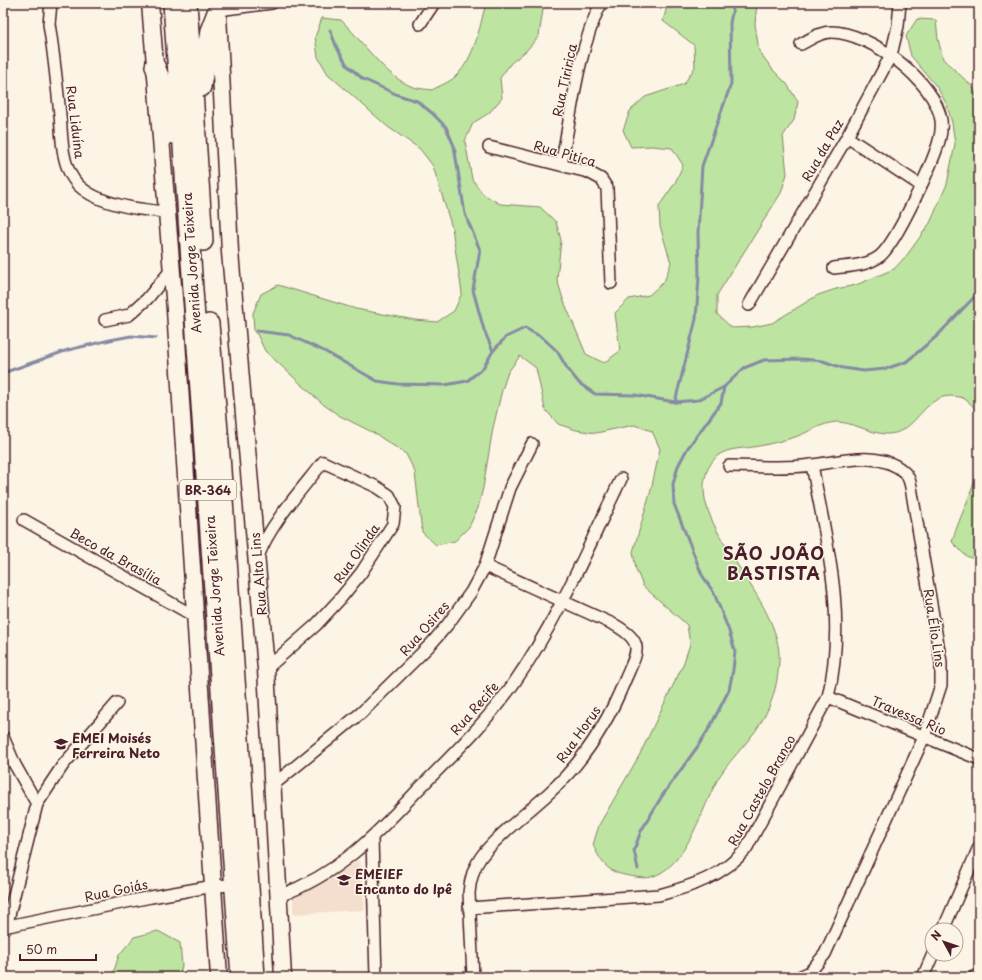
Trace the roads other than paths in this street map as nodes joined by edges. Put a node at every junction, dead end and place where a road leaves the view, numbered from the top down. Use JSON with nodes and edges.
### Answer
{"nodes":[{"id":1,"x":150,"y":3,"type":"edge"},
{"id":2,"x":172,"y":3,"type":"edge"},
{"id":3,"x":187,"y":3,"type":"edge"},
{"id":4,"x":272,"y":3,"type":"edge"},
{"id":5,"x":434,"y":3,"type":"edge"},
{"id":6,"x":601,"y":3,"type":"edge"},
{"id":7,"x":900,"y":3,"type":"edge"},
{"id":8,"x":217,"y":6,"type":"edge"},
{"id":9,"x":50,"y":8,"type":"edge"},
{"id":10,"x":420,"y":24,"type":"dead end"},
{"id":11,"x":801,"y":44,"type":"dead end"},
{"id":12,"x":891,"y":55,"type":"junction"},
{"id":13,"x":155,"y":66,"type":"junction"},
{"id":14,"x":195,"y":116,"type":"junction"},
{"id":15,"x":847,"y":137,"type":"junction"},
{"id":16,"x":489,"y":148,"type":"dead end"},
{"id":17,"x":562,"y":165,"type":"junction"},
{"id":18,"x":920,"y":185,"type":"junction"},
{"id":19,"x":167,"y":212,"type":"junction"},
{"id":20,"x":188,"y":220,"type":"junction"},
{"id":21,"x":834,"y":268,"type":"dead end"},
{"id":22,"x":172,"y":269,"type":"junction"},
{"id":23,"x":611,"y":283,"type":"dead end"},
{"id":24,"x":749,"y":304,"type":"dead end"},
{"id":25,"x":105,"y":320,"type":"dead end"},
{"id":26,"x":532,"y":444,"type":"dead end"},
{"id":27,"x":812,"y":465,"type":"junction"},
{"id":28,"x":729,"y":466,"type":"dead end"},
{"id":29,"x":621,"y":479,"type":"dead end"},
{"id":30,"x":24,"y":520,"type":"dead end"},
{"id":31,"x":256,"y":562,"type":"junction"},
{"id":32,"x":485,"y":566,"type":"junction"},
{"id":33,"x":562,"y":600,"type":"junction"},
{"id":34,"x":194,"y":616,"type":"junction"},
{"id":35,"x":266,"y":669,"type":"junction"},
{"id":36,"x":828,"y":697,"type":"junction"},
{"id":37,"x":117,"y":703,"type":"dead end"},
{"id":38,"x":3,"y":737,"type":"edge"},
{"id":39,"x":924,"y":737,"type":"junction"},
{"id":40,"x":979,"y":759,"type":"edge"},
{"id":41,"x":273,"y":785,"type":"junction"},
{"id":42,"x":37,"y":804,"type":"junction"},
{"id":43,"x":372,"y":839,"type":"junction"},
{"id":44,"x":979,"y":847,"type":"edge"},
{"id":45,"x":234,"y":885,"type":"junction"},
{"id":46,"x":214,"y":886,"type":"junction"},
{"id":47,"x":279,"y":896,"type":"junction"},
{"id":48,"x":469,"y":908,"type":"junction"},
{"id":49,"x":946,"y":922,"type":"edge"},
{"id":50,"x":4,"y":927,"type":"edge"},
{"id":51,"x":930,"y":962,"type":"edge"},
{"id":52,"x":979,"y":974,"type":"edge"},
{"id":53,"x":219,"y":977,"type":"edge"},
{"id":54,"x":241,"y":977,"type":"edge"},
{"id":55,"x":255,"y":977,"type":"edge"},
{"id":56,"x":283,"y":977,"type":"edge"},
{"id":57,"x":376,"y":977,"type":"edge"},
{"id":58,"x":473,"y":977,"type":"edge"},
{"id":59,"x":799,"y":977,"type":"edge"},
{"id":60,"x":923,"y":977,"type":"edge"},
{"id":61,"x":974,"y":977,"type":"edge"}],
"edges":[{"from":1,"to":13,"type":"main road"},
{"from":2,"to":20,"type":"highway","name":"Avenida Jorge Teixeira","number":"BR-364"},
{"from":3,"to":14,"type":"highway","name":"Avenida Jorge Teixeira","number":"BR-364"},
{"from":4,"to":8,"type":"street"},
{"from":5,"to":10,"type":"street"},
{"from":6,"to":17,"type":"street","name":"Rua Tiririca"},
{"from":7,"to":12,"type":"street","name":"Rua da Paz"},
{"from":8,"to":14,"type":"highway"},
{"from":8,"to":31,"type":"main road","name":"Rua Alto Lins"},
{"from":9,"to":19,"type":"street","name":"Rua Liduína"},
{"from":11,"to":12,"type":"street"},
{"from":12,"to":15,"type":"street","name":"Rua da Paz"},
{"from":12,"to":18,"type":"street"},
{"from":13,"to":19,"type":"main road"},
{"from":13,"to":20,"type":"highway"},
{"from":14,"to":55,"type":"highway","name":"Avenida Jorge Teixeira","number":"BR-364"},
{"from":15,"to":18,"type":"street"},
{"from":15,"to":24,"type":"street","name":"Rua da Paz"},
{"from":16,"to":17,"type":"street","name":"Rua Pitica"},
{"from":17,"to":23,"type":"street","name":"Rua Pitica"},
{"from":18,"to":21,"type":"street"},
{"from":19,"to":22,"type":"main road"},
{"from":20,"to":45,"type":"highway","name":"Avenida Jorge Teixeira","number":"BR-364"},
{"from":22,"to":25,"type":"street"},
{"from":22,"to":34,"type":"main road"},
{"from":26,"to":32,"type":"street","name":"Rua Osires"},
{"from":27,"to":28,"type":"street","name":"Rua Élio Lins"},
{"from":27,"to":36,"type":"street","name":"Rua Castelo Branco"},
{"from":27,"to":39,"type":"street","name":"Rua Élio Lins"},
{"from":29,"to":33,"type":"street","name":"Rua Recife"},
{"from":30,"to":34,"type":"street","name":"Beco da Brasília"},
{"from":31,"to":35,"type":"main road","name":"Rua Alto Lins"},
{"from":31,"to":35,"type":"street","name":"Rua Olinda"},
{"from":32,"to":33,"type":"street","name":"Rua Horus"},
{"from":32,"to":41,"type":"street","name":"Rua Osires"},
{"from":33,"to":43,"type":"street","name":"Rua Recife"},
{"from":33,"to":48,"type":"street","name":"Rua Horus"},
{"from":34,"to":46,"type":"main road"},
{"from":35,"to":41,"type":"main road","name":"Rua Alto Lins"},
{"from":36,"to":39,"type":"street","name":"Travessa Rio"},
{"from":36,"to":48,"type":"street","name":"Rua Castelo Branco"},
{"from":37,"to":42,"type":"street"},
{"from":38,"to":42,"type":"street"},
{"from":39,"to":40,"type":"street","name":"Travessa Rio"},
{"from":39,"to":59,"type":"street","name":"Rua Élio Lins"},
{"from":41,"to":47,"type":"main road","name":"Rua Alto Lins"},
{"from":42,"to":50,"type":"street"},
{"from":43,"to":47,"type":"street","name":"Rua Recife"},
{"from":43,"to":57,"type":"street"},
{"from":44,"to":49,"type":"street"},
{"from":45,"to":46,"type":"street","name":"Rua Goiás"},
{"from":45,"to":54,"type":"highway","name":"Avenida Jorge Teixeira","number":"BR-364"},
{"from":46,"to":50,"type":"street","name":"Rua Goiás"},
{"from":46,"to":53,"type":"main road"},
{"from":47,"to":56,"type":"main road"},
{"from":48,"to":58,"type":"street","name":"Rua Horus"},
{"from":51,"to":60,"type":"street"},
{"from":52,"to":61,"type":"street"}]}
